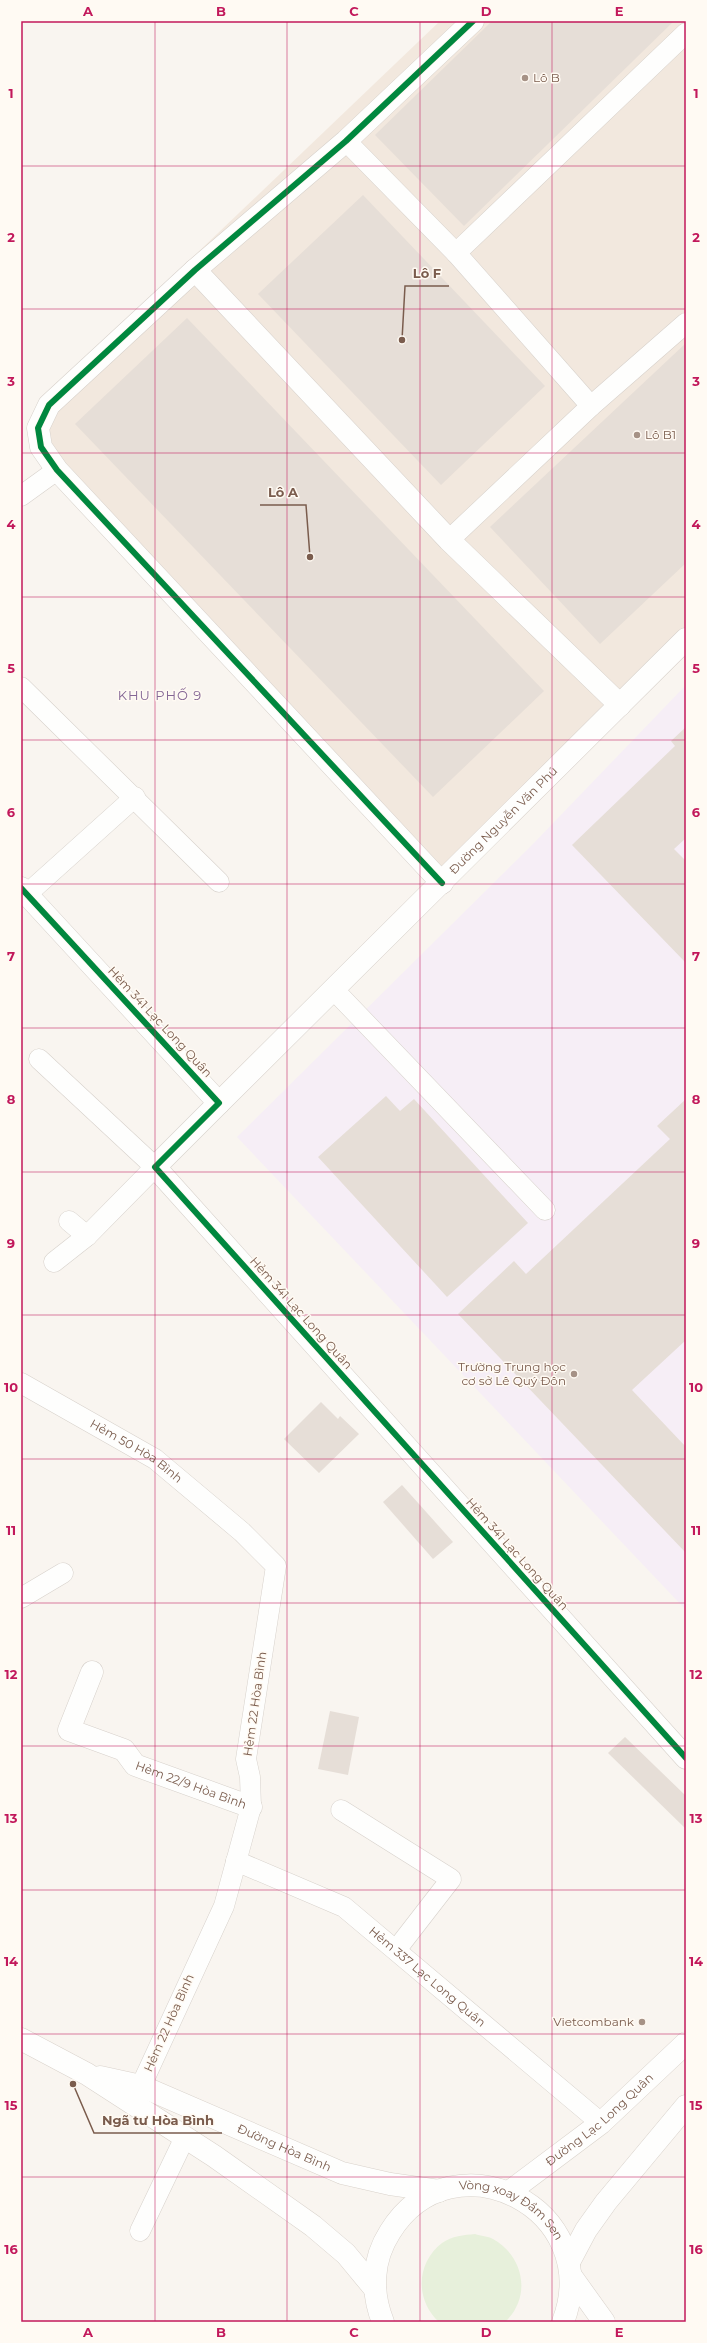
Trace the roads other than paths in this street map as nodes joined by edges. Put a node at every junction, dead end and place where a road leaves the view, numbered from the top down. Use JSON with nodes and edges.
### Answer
{"nodes":[{"id":1,"x":473,"y":21,"type":"edge"},
{"id":2,"x":686,"y":33,"type":"edge"},
{"id":3,"x":346,"y":141,"type":"junction"},
{"id":4,"x":456,"y":253,"type":"junction"},
{"id":5,"x":195,"y":270,"type":"junction"},
{"id":6,"x":686,"y":323,"type":"edge"},
{"id":7,"x":591,"y":406,"type":"junction"},
{"id":8,"x":57,"y":470,"type":"junction"},
{"id":9,"x":21,"y":496,"type":"edge"},
{"id":10,"x":449,"y":540,"type":"junction"},
{"id":11,"x":686,"y":639,"type":"edge"},
{"id":12,"x":21,"y":686,"type":"edge"},
{"id":13,"x":620,"y":705,"type":"junction"},
{"id":14,"x":135,"y":797,"type":"junction"},
{"id":15,"x":219,"y":882,"type":"dead end"},
{"id":16,"x":442,"y":883,"type":"junction"},
{"id":17,"x":24,"y":891,"type":"edge"},
{"id":18,"x":334,"y":990,"type":"junction"},
{"id":19,"x":40,"y":1059,"type":"dead end"},
{"id":20,"x":219,"y":1104,"type":"junction"},
{"id":21,"x":155,"y":1167,"type":"junction"},
{"id":22,"x":545,"y":1210,"type":"dead end"},
{"id":23,"x":69,"y":1220,"type":"dead end"},
{"id":24,"x":86,"y":1236,"type":"junction"},
{"id":25,"x":54,"y":1262,"type":"dead end"},
{"id":26,"x":21,"y":1383,"type":"edge"},
{"id":27,"x":242,"y":1532,"type":"joint"},
{"id":28,"x":63,"y":1573,"type":"dead end"},
{"id":29,"x":21,"y":1598,"type":"edge"},
{"id":30,"x":92,"y":1672,"type":"dead end"},
{"id":31,"x":686,"y":1758,"type":"edge"},
{"id":32,"x":251,"y":1807,"type":"junction"},
{"id":33,"x":341,"y":1810,"type":"dead end"},
{"id":34,"x":236,"y":1861,"type":"junction"},
{"id":35,"x":396,"y":1950,"type":"junction"},
{"id":36,"x":21,"y":2039,"type":"edge"},
{"id":37,"x":686,"y":2043,"type":"edge"},
{"id":38,"x":87,"y":2074,"type":"junction"},
{"id":39,"x":141,"y":2086,"type":"junction"},
{"id":40,"x":686,"y":2106,"type":"edge"},
{"id":41,"x":601,"y":2122,"type":"junction"},
{"id":42,"x":185,"y":2137,"type":"junction"},
{"id":43,"x":440,"y":2191,"type":"junction"},
{"id":44,"x":509,"y":2192,"type":"junction"},
{"id":45,"x":140,"y":2232,"type":"dead end"},
{"id":46,"x":570,"y":2269,"type":"junction"},
{"id":47,"x":375,"y":2289,"type":"junction"},
{"id":48,"x":383,"y":2322,"type":"edge"},
{"id":49,"x":563,"y":2322,"type":"edge"},
{"id":50,"x":604,"y":2322,"type":"edge"}],
"edges":[{"from":1,"to":3,"type":"street"},
{"from":2,"to":4,"type":"lane"},
{"from":3,"to":4,"type":"lane"},
{"from":3,"to":5,"type":"street"},
{"from":4,"to":7,"type":"lane"},
{"from":5,"to":8,"type":"street"},
{"from":5,"to":10,"type":"street"},
{"from":6,"to":7,"type":"lane"},
{"from":7,"to":10,"type":"lane"},
{"from":8,"to":9,"type":"lane"},
{"from":8,"to":16,"type":"street"},
{"from":10,"to":13,"type":"street"},
{"from":11,"to":13,"type":"street","name":"Đường Nguyễn Văn Phú"},
{"from":12,"to":14,"type":"lane"},
{"from":13,"to":16,"type":"street","name":"Đường Nguyễn Văn Phú"},
{"from":14,"to":15,"type":"lane"},
{"from":14,"to":17,"type":"lane"},
{"from":16,"to":18,"type":"street","name":"Đường Nguyễn Văn Phú"},
{"from":17,"to":20,"type":"street","name":"Hẻm 341 Lạc Long Quân"},
{"from":18,"to":20,"type":"street","name":"Đường Nguyễn Văn Phú"},
{"from":18,"to":22,"type":"lane"},
{"from":19,"to":21,"type":"lane"},
{"from":20,"to":21,"type":"street"},
{"from":21,"to":24,"type":"lane"},
{"from":21,"to":31,"type":"street","name":"Hẻm 341 Lạc Long Quân"},
{"from":23,"to":24,"type":"lane"},
{"from":24,"to":25,"type":"lane"},
{"from":26,"to":27,"type":"lane","name":"Hẻm 50 Hòa Bình"},
{"from":27,"to":32,"type":"lane","name":"Hẻm 22 Hòa Bình"},
{"from":28,"to":29,"type":"lane"},
{"from":30,"to":32,"type":"street","name":"Hẻm 22/9 Hòa Bình"},
{"from":32,"to":34,"type":"lane","name":"Hẻm 22 Hòa Bình"},
{"from":33,"to":35,"type":"lane"},
{"from":34,"to":35,"type":"lane","name":"Hẻm 337 Lạc Long Quân"},
{"from":34,"to":39,"type":"lane","name":"Hẻm 22 Hòa Bình"},
{"from":35,"to":41,"type":"lane","name":"Hẻm 337 Lạc Long Quân"},
{"from":36,"to":38,"type":"street","name":"Đường Hòa Bình"},
{"from":37,"to":41,"type":"street","name":"Đường Lạc Long Quân"},
{"from":38,"to":39,"type":"street","name":"Đường Hòa Bình"},
{"from":38,"to":42,"type":"street","name":"Đường Hòa Bình"},
{"from":39,"to":43,"type":"street","name":"Đường Hòa Bình"},
{"from":40,"to":46,"type":"street"},
{"from":41,"to":44,"type":"street","name":"Đường Lạc Long Quân"},
{"from":42,"to":45,"type":"lane"},
{"from":42,"to":47,"type":"street","name":"Đường Hòa Bình"},
{"from":43,"to":44,"type":"street","name":"Vòng xoay Đầm Sen"},
{"from":43,"to":47,"type":"street","name":"Vòng xoay Đầm Sen"},
{"from":44,"to":46,"type":"street","name":"Vòng xoay Đầm Sen"},
{"from":46,"to":49,"type":"street","name":"Vòng xoay Đầm Sen"},
{"from":46,"to":50,"type":"street"},
{"from":47,"to":48,"type":"street","name":"Vòng xoay Đầm Sen"}]}
